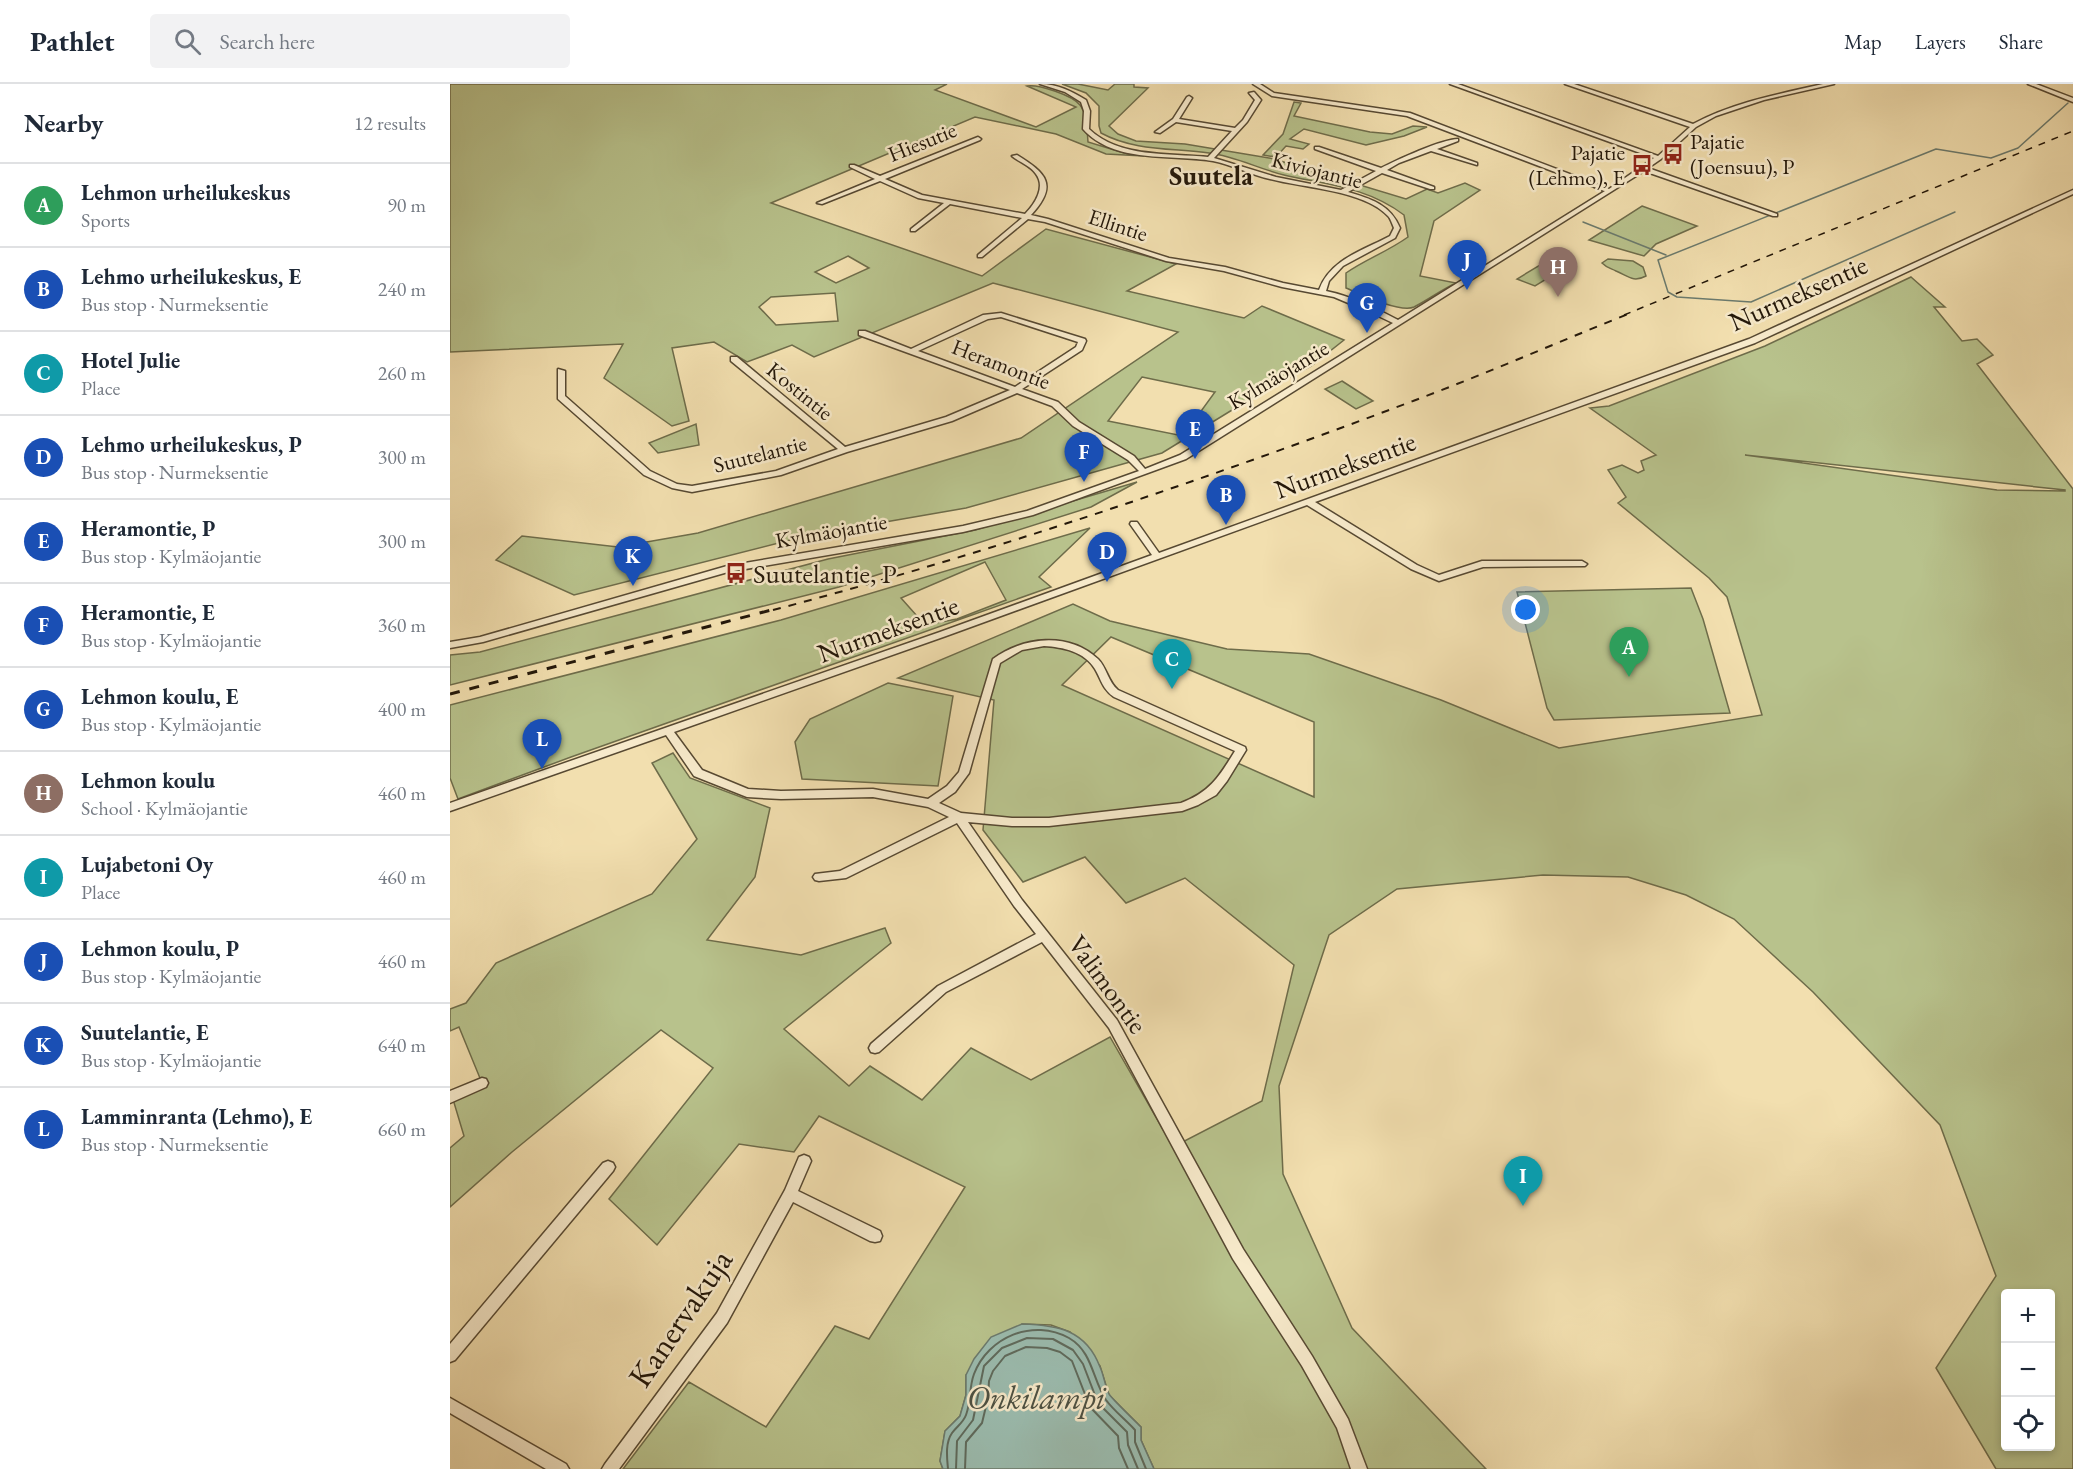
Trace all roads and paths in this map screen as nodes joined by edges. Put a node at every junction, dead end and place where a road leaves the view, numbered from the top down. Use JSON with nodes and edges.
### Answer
{"nodes":[{"id":1,"x":1042,"y":84,"type":"edge"},
{"id":2,"x":1256,"y":84,"type":"edge"},
{"id":3,"x":1454,"y":84,"type":"edge"},
{"id":4,"x":1568,"y":84,"type":"edge"},
{"id":5,"x":1793,"y":84,"type":"edge"},
{"id":6,"x":1831,"y":84,"type":"edge"},
{"id":7,"x":2031,"y":84,"type":"edge"},
{"id":8,"x":1803,"y":88,"type":"junction"},
{"id":9,"x":1252,"y":93,"type":"dead end"},
{"id":10,"x":1189,"y":98,"type":"dead end"},
{"id":11,"x":2073,"y":100,"type":"edge"},
{"id":12,"x":1175,"y":120,"type":"junction"},
{"id":13,"x":1694,"y":126,"type":"junction"},
{"id":14,"x":1236,"y":130,"type":"junction"},
{"id":15,"x":1158,"y":132,"type":"dead end"},
{"id":16,"x":978,"y":139,"type":"dead end"},
{"id":17,"x":1456,"y":140,"type":"dead end"},
{"id":18,"x":1317,"y":147,"type":"dead end"},
{"id":19,"x":1430,"y":149,"type":"junction"},
{"id":20,"x":1015,"y":156,"type":"dead end"},
{"id":21,"x":1659,"y":158,"type":"junction"},
{"id":22,"x":1209,"y":159,"type":"junction"},
{"id":23,"x":1475,"y":164,"type":"dead end"},
{"id":24,"x":852,"y":166,"type":"dead end"},
{"id":25,"x":1382,"y":169,"type":"junction"},
{"id":26,"x":1644,"y":169,"type":"junction"},
{"id":27,"x":880,"y":179,"type":"junction"},
{"id":28,"x":1432,"y":188,"type":"dead end"},
{"id":29,"x":1611,"y":191,"type":"junction"},
{"id":30,"x":1342,"y":192,"type":"junction"},
{"id":31,"x":2073,"y":192,"type":"edge"},
{"id":32,"x":948,"y":202,"type":"junction"},
{"id":33,"x":820,"y":203,"type":"dead end"},
{"id":34,"x":1775,"y":214,"type":"dead end"},
{"id":35,"x":1027,"y":216,"type":"junction"},
{"id":36,"x":913,"y":230,"type":"dead end"},
{"id":37,"x":980,"y":256,"type":"dead end"},
{"id":38,"x":1322,"y":292,"type":"junction"},
{"id":39,"x":1375,"y":310,"type":"junction"},
{"id":40,"x":1406,"y":318,"type":"junction"},
{"id":41,"x":1398,"y":323,"type":"junction"},
{"id":42,"x":862,"y":333,"type":"dead end"},
{"id":43,"x":914,"y":350,"type":"junction"},
{"id":44,"x":734,"y":359,"type":"dead end"},
{"id":45,"x":561,"y":371,"type":"dead end"},
{"id":46,"x":1014,"y":389,"type":"junction"},
{"id":47,"x":844,"y":450,"type":"junction"},
{"id":48,"x":1144,"y":472,"type":"junction"},
{"id":49,"x":1308,"y":502,"type":"junction"},
{"id":50,"x":1134,"y":524,"type":"dead end"},
{"id":51,"x":1156,"y":555,"type":"junction"},
{"id":52,"x":1582,"y":564,"type":"dead end"},
{"id":53,"x":450,"y":645,"type":"edge"},
{"id":54,"x":668,"y":730,"type":"junction"},
{"id":55,"x":930,"y":802,"type":"junction"},
{"id":56,"x":450,"y":807,"type":"edge"},
{"id":57,"x":959,"y":816,"type":"junction"},
{"id":58,"x":819,"y":877,"type":"dead end"},
{"id":59,"x":1044,"y":936,"type":"junction"},
{"id":60,"x":875,"y":1048,"type":"dead end"},
{"id":61,"x":483,"y":1083,"type":"dead end"},
{"id":62,"x":450,"y":1097,"type":"edge"},
{"id":63,"x":804,"y":1161,"type":"dead end"},
{"id":64,"x":608,"y":1167,"type":"dead end"},
{"id":65,"x":790,"y":1194,"type":"junction"},
{"id":66,"x":875,"y":1236,"type":"dead end"},
{"id":67,"x":450,"y":1355,"type":"edge"},
{"id":68,"x":450,"y":1405,"type":"edge"},
{"id":69,"x":561,"y":1469,"type":"edge"},
{"id":70,"x":610,"y":1469,"type":"edge"},
{"id":71,"x":1359,"y":1469,"type":"edge"}],
"edges":[{"from":1,"to":22,"type":"street","name":"Kiviojantie"},
{"from":2,"to":29,"type":"street"},
{"from":3,"to":21,"type":"street"},
{"from":4,"to":13,"type":"street"},
{"from":5,"to":8,"type":"street"},
{"from":6,"to":8,"type":"street","name":"Kylmäojantie"},
{"from":7,"to":11,"type":"street"},
{"from":8,"to":13,"type":"street","name":"Kylmäojantie"},
{"from":9,"to":14,"type":"street"},
{"from":10,"to":12,"type":"street"},
{"from":12,"to":14,"type":"street"},
{"from":12,"to":15,"type":"street"},
{"from":13,"to":21,"type":"street","name":"Kylmäojantie"},
{"from":14,"to":22,"type":"street"},
{"from":16,"to":27,"type":"street","name":"Hiesutie"},
{"from":17,"to":19,"type":"street"},
{"from":18,"to":25,"type":"street"},
{"from":19,"to":23,"type":"street"},
{"from":19,"to":25,"type":"street"},
{"from":20,"to":35,"type":"street"},
{"from":21,"to":26,"type":"street","name":"Kylmäojantie"},
{"from":22,"to":30,"type":"street","name":"Kiviojantie"},
{"from":24,"to":27,"type":"street","name":"Ellintie"},
{"from":25,"to":28,"type":"street"},
{"from":25,"to":30,"type":"street"},
{"from":26,"to":29,"type":"street","name":"Kylmäojantie"},
{"from":26,"to":34,"type":"street"},
{"from":27,"to":32,"type":"street","name":"Ellintie"},
{"from":27,"to":33,"type":"street","name":"Hiesutie"},
{"from":29,"to":40,"type":"street","name":"Kylmäojantie"},
{"from":30,"to":38,"type":"street","name":"Kiviojantie"},
{"from":31,"to":49,"type":"street","name":"Nurmeksentie"},
{"from":32,"to":35,"type":"street","name":"Ellintie"},
{"from":32,"to":36,"type":"street"},
{"from":35,"to":37,"type":"street"},
{"from":35,"to":38,"type":"street","name":"Ellintie"},
{"from":38,"to":39,"type":"street","name":"Ellintie"},
{"from":39,"to":40,"type":"street","name":"Ellintie"},
{"from":39,"to":41,"type":"street","name":"Ellintie"},
{"from":40,"to":41,"type":"street","name":"Kylmäojantie"},
{"from":41,"to":48,"type":"street","name":"Kylmäojantie"},
{"from":42,"to":43,"type":"street","name":"Heramontie"},
{"from":43,"to":46,"type":"street","name":"Heramontie"},
{"from":43,"to":46,"type":"street","name":"Suutelantie"},
{"from":44,"to":47,"type":"street","name":"Kostintie"},
{"from":45,"to":47,"type":"street","name":"Suutelantie"},
{"from":46,"to":47,"type":"street","name":"Suutelantie"},
{"from":46,"to":48,"type":"street","name":"Heramontie"},
{"from":48,"to":53,"type":"street","name":"Kylmäojantie"},
{"from":49,"to":51,"type":"street","name":"Nurmeksentie"},
{"from":49,"to":52,"type":"street"},
{"from":50,"to":51,"type":"street"},
{"from":51,"to":54,"type":"street","name":"Nurmeksentie"},
{"from":54,"to":55,"type":"street"},
{"from":54,"to":56,"type":"street","name":"Nurmeksentie"},
{"from":55,"to":57,"type":"street"},
{"from":55,"to":57,"type":"street"},
{"from":57,"to":58,"type":"street"},
{"from":57,"to":59,"type":"street","name":"Valimontie"},
{"from":59,"to":60,"type":"street"},
{"from":59,"to":71,"type":"street","name":"Valimontie"},
{"from":61,"to":62,"type":"street"},
{"from":63,"to":65,"type":"street","name":"Kanervakuja"},
{"from":64,"to":67,"type":"street"},
{"from":65,"to":66,"type":"street"},
{"from":65,"to":70,"type":"street","name":"Kanervakuja"},
{"from":68,"to":69,"type":"street"}]}
